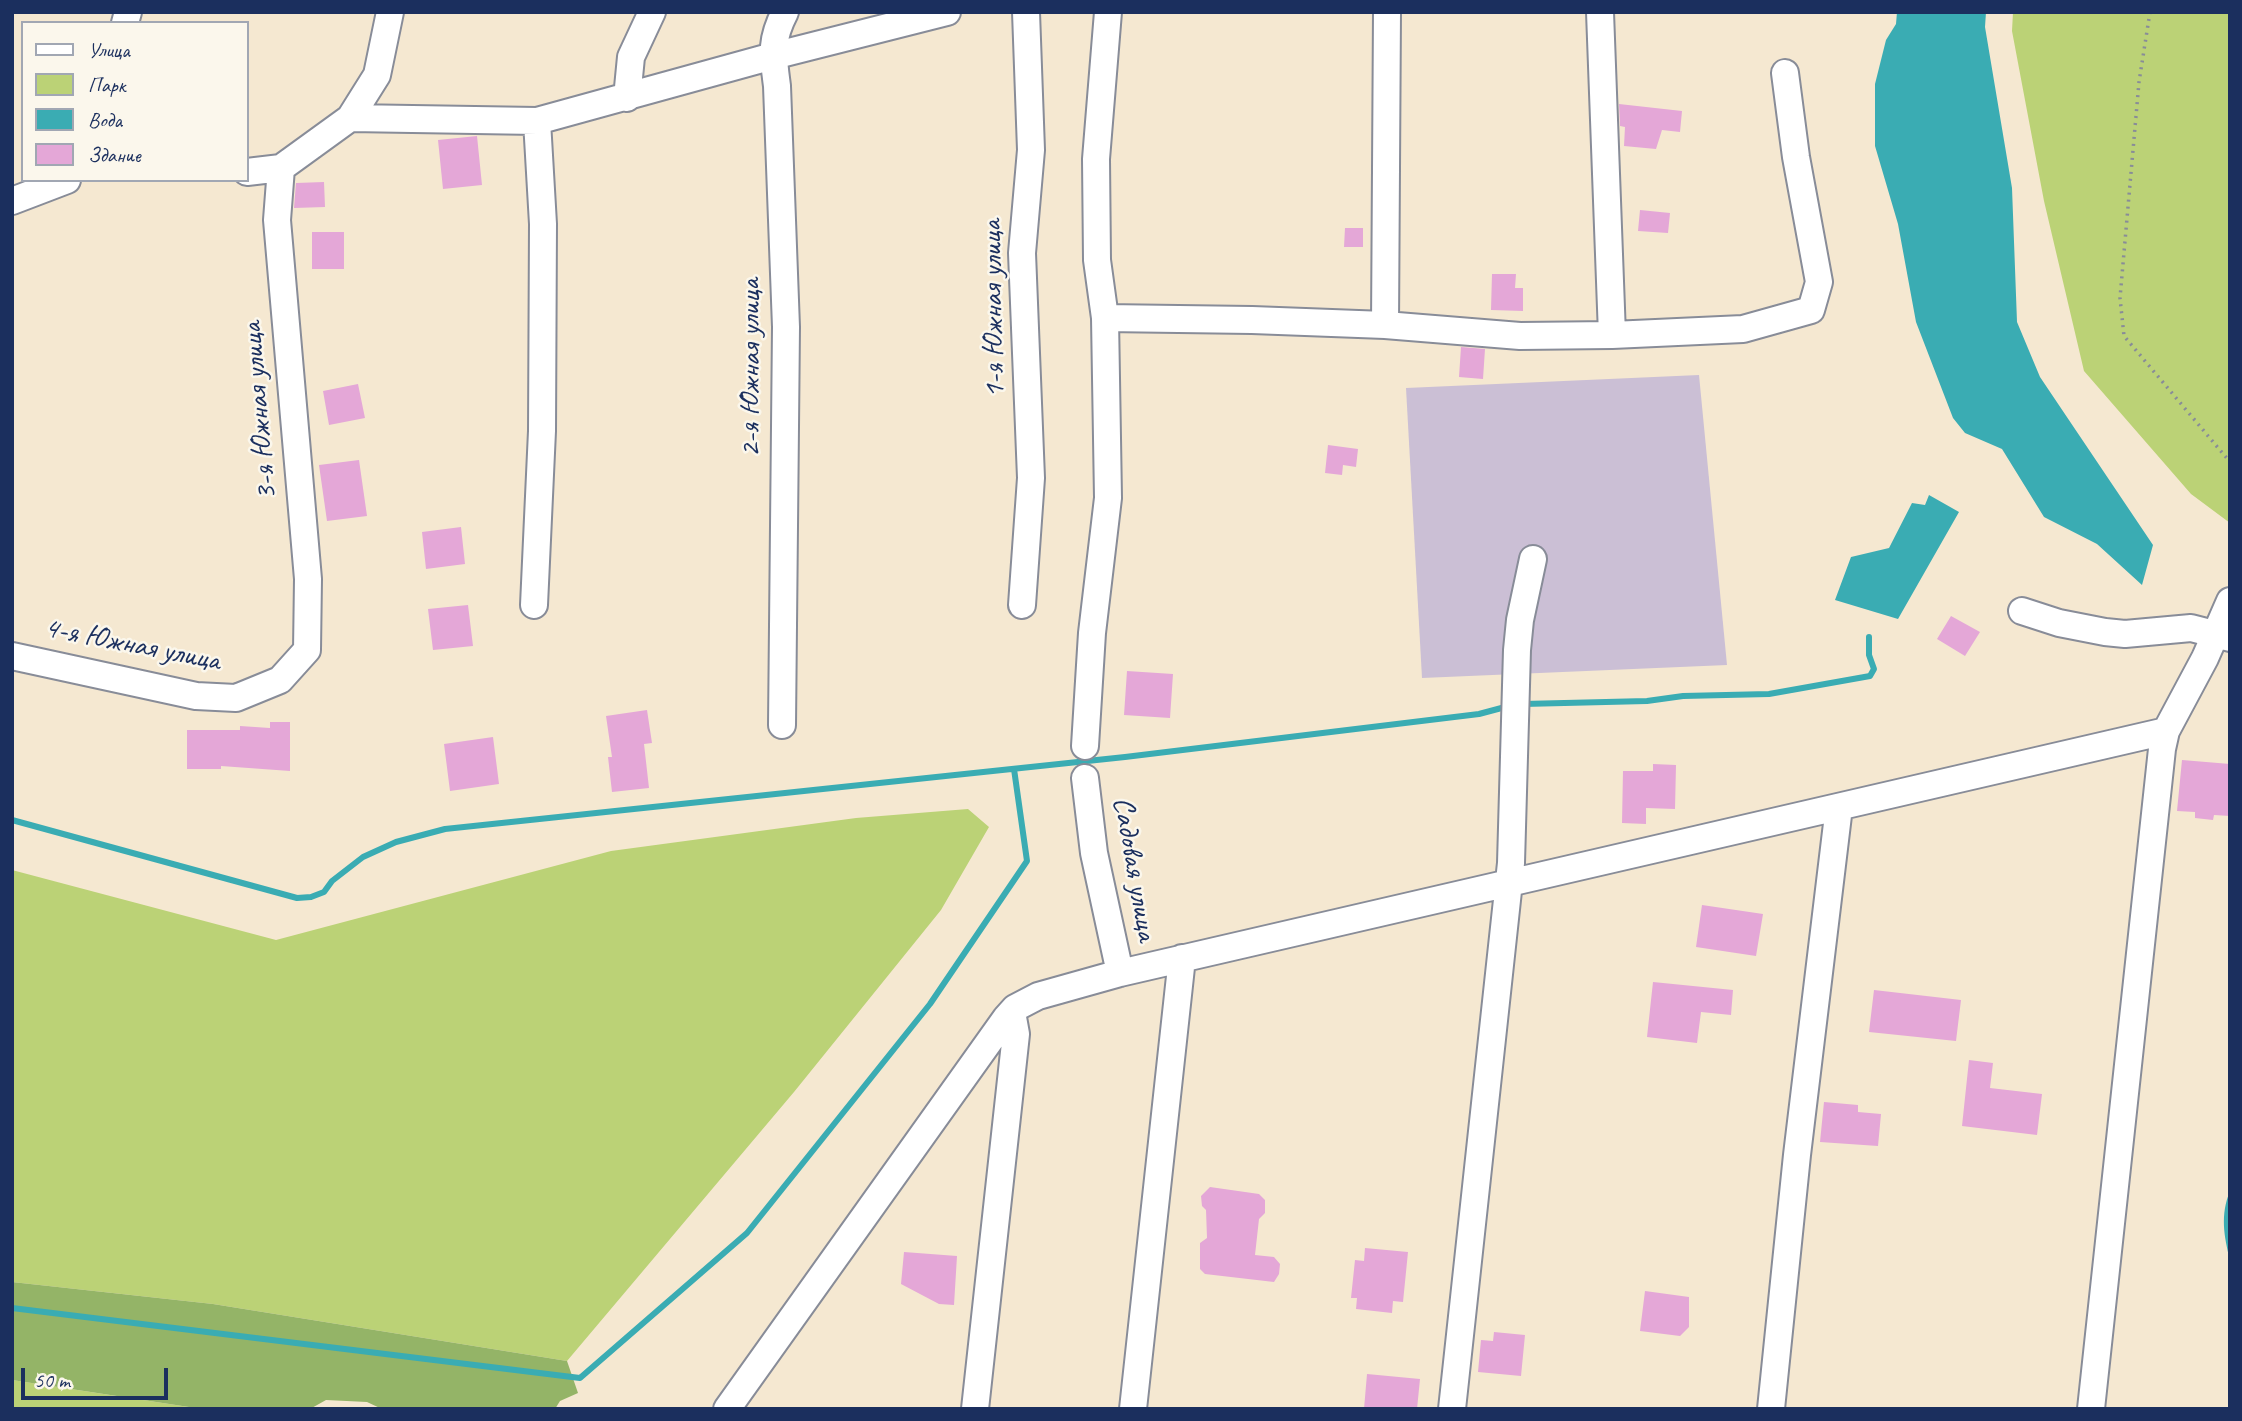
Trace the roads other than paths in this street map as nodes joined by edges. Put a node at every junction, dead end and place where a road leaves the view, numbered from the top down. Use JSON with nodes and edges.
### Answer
{"nodes":[{"id":1,"x":390,"y":12,"type":"edge"},
{"id":2,"x":652,"y":12,"type":"edge"},
{"id":3,"x":785,"y":12,"type":"edge"},
{"id":4,"x":947,"y":12,"type":"edge"},
{"id":5,"x":1026,"y":12,"type":"edge"},
{"id":6,"x":1108,"y":12,"type":"edge"},
{"id":7,"x":1387,"y":12,"type":"edge"},
{"id":8,"x":1600,"y":12,"type":"edge"},
{"id":9,"x":773,"y":56,"type":"junction"},
{"id":10,"x":1785,"y":73,"type":"dead end"},
{"id":11,"x":627,"y":98,"type":"junction"},
{"id":12,"x":350,"y":118,"type":"junction"},
{"id":13,"x":537,"y":121,"type":"junction"},
{"id":14,"x":281,"y":168,"type":"junction"},
{"id":15,"x":248,"y":172,"type":"edge"},
{"id":16,"x":62,"y":182,"type":"edge"},
{"id":17,"x":12,"y":201,"type":"edge"},
{"id":18,"x":1105,"y":318,"type":"junction"},
{"id":19,"x":1385,"y":325,"type":"junction"},
{"id":20,"x":1612,"y":335,"type":"junction"},
{"id":21,"x":1533,"y":559,"type":"dead end"},
{"id":22,"x":2230,"y":601,"type":"edge"},
{"id":23,"x":534,"y":605,"type":"dead end"},
{"id":24,"x":1022,"y":605,"type":"dead end"},
{"id":25,"x":2022,"y":611,"type":"dead end"},
{"id":26,"x":2222,"y":636,"type":"edge"},
{"id":27,"x":307,"y":650,"type":"joint"},
{"id":28,"x":12,"y":656,"type":"edge"},
{"id":29,"x":782,"y":725,"type":"dead end"},
{"id":30,"x":2166,"y":731,"type":"junction"},
{"id":31,"x":1085,"y":746,"type":"dead end"},
{"id":32,"x":1085,"y":778,"type":"dead end"},
{"id":33,"x":1839,"y":807,"type":"junction"},
{"id":34,"x":1509,"y":883,"type":"junction"},
{"id":35,"x":1182,"y":958,"type":"junction"},
{"id":36,"x":1120,"y":973,"type":"junction"},
{"id":37,"x":1012,"y":1012,"type":"junction"},
{"id":38,"x":727,"y":1409,"type":"edge"},
{"id":39,"x":975,"y":1409,"type":"edge"},
{"id":40,"x":1133,"y":1409,"type":"edge"},
{"id":41,"x":1452,"y":1409,"type":"edge"},
{"id":42,"x":1771,"y":1409,"type":"edge"},
{"id":43,"x":2091,"y":1409,"type":"edge"}],
"edges":[{"from":1,"to":12,"type":"street"},
{"from":2,"to":11,"type":"street"},
{"from":3,"to":9,"type":"street","name":"2-я Южная улица"},
{"from":4,"to":9,"type":"street"},
{"from":5,"to":24,"type":"street","name":"1-я Южная улица"},
{"from":6,"to":18,"type":"street"},
{"from":7,"to":19,"type":"street"},
{"from":8,"to":20,"type":"street"},
{"from":9,"to":11,"type":"street"},
{"from":9,"to":29,"type":"street","name":"2-я Южная улица"},
{"from":10,"to":20,"type":"street"},
{"from":11,"to":13,"type":"street"},
{"from":12,"to":13,"type":"street"},
{"from":12,"to":14,"type":"street"},
{"from":13,"to":23,"type":"street"},
{"from":14,"to":15,"type":"street"},
{"from":14,"to":27,"type":"street","name":"3-я Южная улица"},
{"from":16,"to":17,"type":"street"},
{"from":18,"to":19,"type":"street"},
{"from":18,"to":31,"type":"street"},
{"from":19,"to":20,"type":"street"},
{"from":21,"to":34,"type":"street"},
{"from":22,"to":26,"type":"street"},
{"from":25,"to":26,"type":"street"},
{"from":26,"to":30,"type":"street"},
{"from":27,"to":28,"type":"street","name":"4-я Южная улица"},
{"from":30,"to":33,"type":"street"},
{"from":30,"to":43,"type":"street"},
{"from":32,"to":36,"type":"street","name":"Садовая улица"},
{"from":33,"to":34,"type":"street"},
{"from":33,"to":42,"type":"street"},
{"from":34,"to":35,"type":"street"},
{"from":34,"to":41,"type":"street"},
{"from":35,"to":36,"type":"street"},
{"from":35,"to":40,"type":"street"},
{"from":36,"to":37,"type":"street"},
{"from":37,"to":38,"type":"street"},
{"from":37,"to":39,"type":"street"}]}
